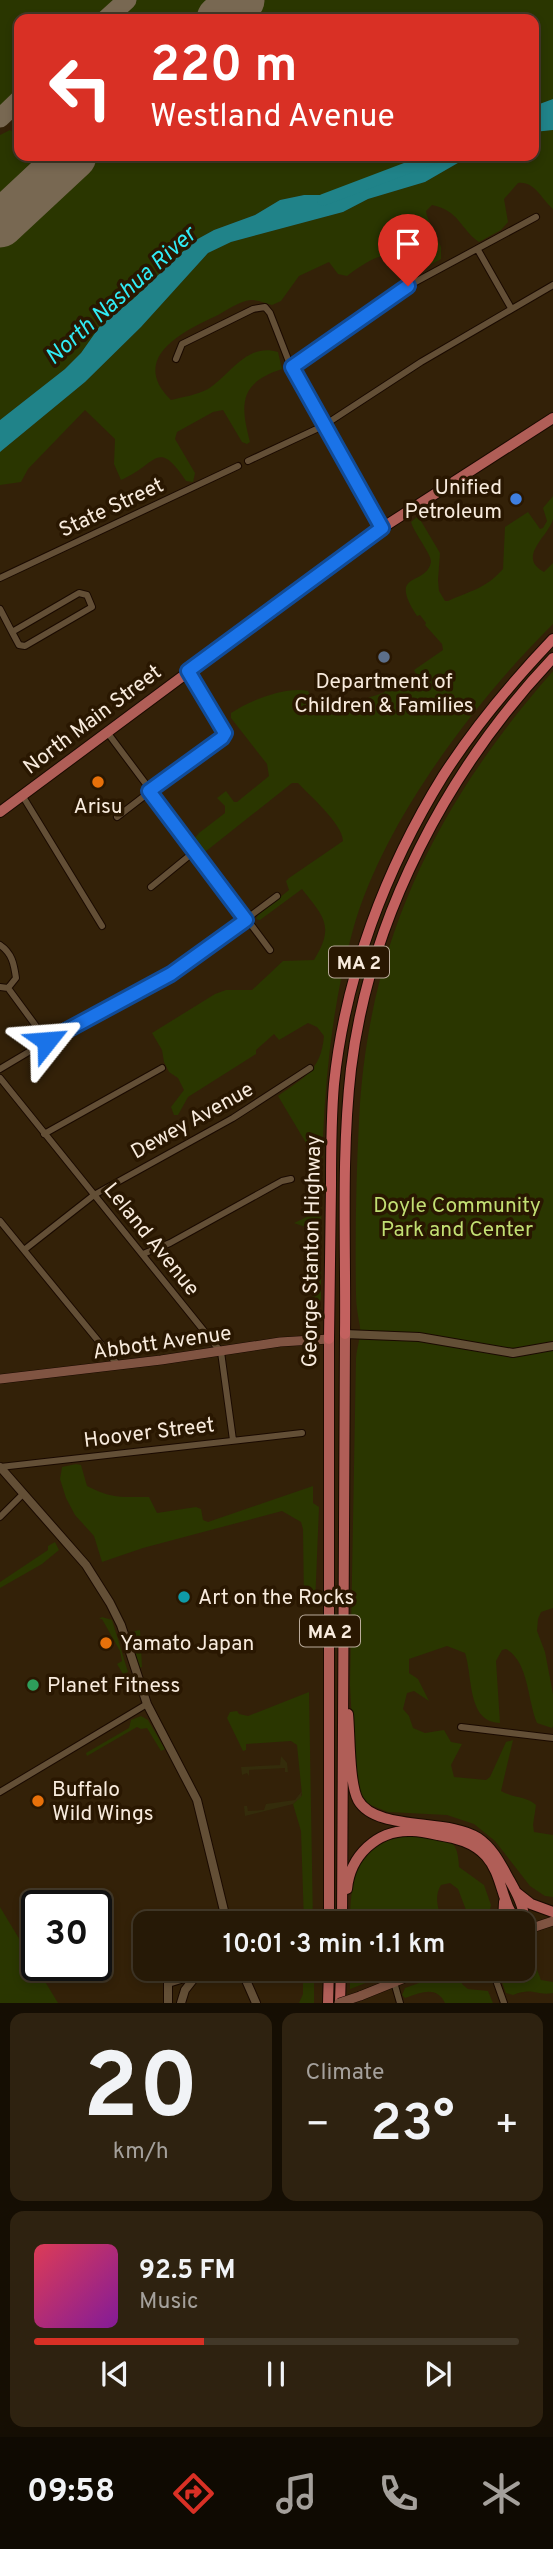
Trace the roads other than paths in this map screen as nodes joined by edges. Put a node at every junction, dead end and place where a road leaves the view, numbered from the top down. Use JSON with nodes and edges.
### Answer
{"nodes":[{"id":1,"x":536,"y":217,"type":"dead end"},
{"id":2,"x":478,"y":250,"type":"junction"},
{"id":3,"x":553,"y":285,"type":"edge"},
{"id":4,"x":511,"y":308,"type":"junction"},
{"id":5,"x":176,"y":359,"type":"dead end"},
{"id":6,"x":292,"y":367,"type":"junction"},
{"id":7,"x":553,"y":418,"type":"edge"},
{"id":8,"x":323,"y":426,"type":"junction"},
{"id":9,"x":248,"y":461,"type":"dead end"},
{"id":10,"x":237,"y":466,"type":"dead end"},
{"id":11,"x":382,"y":528,"type":"junction"},
{"id":12,"x":0,"y":578,"type":"edge"},
{"id":13,"x":0,"y":609,"type":"edge"},
{"id":14,"x":12,"y":632,"type":"junction"},
{"id":15,"x":553,"y":639,"type":"edge"},
{"id":16,"x":553,"y":658,"type":"edge"},
{"id":17,"x":188,"y":671,"type":"junction"},
{"id":18,"x":107,"y":732,"type":"junction"},
{"id":19,"x":149,"y":791,"type":"junction"},
{"id":20,"x":22,"y":795,"type":"junction"},
{"id":21,"x":0,"y":811,"type":"edge"},
{"id":22,"x":117,"y":817,"type":"dead end"},
{"id":23,"x":195,"y":851,"type":"junction"},
{"id":24,"x":150,"y":887,"type":"dead end"},
{"id":25,"x":277,"y":896,"type":"dead end"},
{"id":26,"x":246,"y":920,"type":"junction"},
{"id":27,"x":102,"y":926,"type":"dead end"},
{"id":28,"x":0,"y":945,"type":"edge"},
{"id":29,"x":270,"y":950,"type":"dead end"},
{"id":30,"x":0,"y":987,"type":"edge"},
{"id":31,"x":8,"y":988,"type":"junction"},
{"id":32,"x":47,"y":1041,"type":"junction"},
{"id":33,"x":162,"y":1068,"type":"dead end"},
{"id":34,"x":310,"y":1068,"type":"dead end"},
{"id":35,"x":0,"y":1069,"type":"edge"},
{"id":36,"x":0,"y":1078,"type":"edge"},
{"id":37,"x":44,"y":1134,"type":"junction"},
{"id":38,"x":290,"y":1179,"type":"dead end"},
{"id":39,"x":94,"y":1195,"type":"junction"},
{"id":40,"x":0,"y":1220,"type":"edge"},
{"id":41,"x":24,"y":1250,"type":"junction"},
{"id":42,"x":143,"y":1254,"type":"junction"},
{"id":43,"x":345,"y":1334,"type":"junction"},
{"id":44,"x":329,"y":1339,"type":"junction"},
{"id":45,"x":553,"y":1346,"type":"edge"},
{"id":46,"x":221,"y":1352,"type":"junction"},
{"id":47,"x":118,"y":1365,"type":"junction"},
{"id":48,"x":0,"y":1378,"type":"edge"},
{"id":49,"x":302,"y":1433,"type":"dead end"},
{"id":50,"x":233,"y":1440,"type":"junction"},
{"id":51,"x":0,"y":1467,"type":"edge"},
{"id":52,"x":23,"y":1494,"type":"junction"},
{"id":53,"x":0,"y":1517,"type":"edge"},
{"id":54,"x":342,"y":1646,"type":"junction"},
{"id":55,"x":147,"y":1704,"type":"junction"},
{"id":56,"x":461,"y":1727,"type":"dead end"},
{"id":57,"x":553,"y":1738,"type":"edge"},
{"id":58,"x":0,"y":1792,"type":"edge"},
{"id":59,"x":517,"y":1893,"type":"junction"},
{"id":60,"x":504,"y":1896,"type":"junction"},
{"id":61,"x":224,"y":1911,"type":"edge"},
{"id":62,"x":329,"y":1911,"type":"edge"},
{"id":63,"x":343,"y":1911,"type":"edge"},
{"id":64,"x":344,"y":1911,"type":"edge"},
{"id":65,"x":503,"y":1911,"type":"edge"},
{"id":66,"x":512,"y":1911,"type":"edge"},
{"id":67,"x":524,"y":1911,"type":"edge"},
{"id":68,"x":553,"y":1912,"type":"edge"},
{"id":69,"x":553,"y":1921,"type":"edge"},
{"id":70,"x":535,"y":1926,"type":"edge"},
{"id":71,"x":174,"y":1981,"type":"edge"},
{"id":72,"x":192,"y":1981,"type":"edge"},
{"id":73,"x":246,"y":1981,"type":"edge"},
{"id":74,"x":329,"y":1981,"type":"edge"},
{"id":75,"x":341,"y":1981,"type":"edge"},
{"id":76,"x":496,"y":1981,"type":"edge"},
{"id":77,"x":394,"y":1982,"type":"joint"},
{"id":78,"x":168,"y":1983,"type":"junction"},
{"id":79,"x":168,"y":2003,"type":"edge"},
{"id":80,"x":180,"y":2003,"type":"edge"},
{"id":81,"x":256,"y":2003,"type":"edge"},
{"id":82,"x":328,"y":2003,"type":"edge"},
{"id":83,"x":340,"y":2003,"type":"edge"},
{"id":84,"x":400,"y":2003,"type":"edge"},
{"id":85,"x":504,"y":2003,"type":"edge"}],
"edges":[{"from":1,"to":2,"type":"street"},
{"from":2,"to":4,"type":"street"},
{"from":2,"to":6,"type":"street"},
{"from":3,"to":4,"type":"street"},
{"from":4,"to":8,"type":"street"},
{"from":5,"to":6,"type":"street"},
{"from":6,"to":8,"type":"street"},
{"from":7,"to":11,"type":"highway","name":"North Main Street"},
{"from":8,"to":9,"type":"street"},
{"from":8,"to":11,"type":"street"},
{"from":10,"to":12,"type":"street","name":"State Street"},
{"from":11,"to":17,"type":"highway","name":"North Main Street"},
{"from":13,"to":14,"type":"street"},
{"from":14,"to":14,"type":"street"},
{"from":15,"to":44,"type":"highway","name":"George Stanton Highway","number":"MA 2"},
{"from":16,"to":43,"type":"highway","name":"George Stanton Highway","number":"MA 2"},
{"from":17,"to":18,"type":"highway","name":"North Main Street"},
{"from":17,"to":19,"type":"street"},
{"from":18,"to":19,"type":"street"},
{"from":18,"to":20,"type":"highway","name":"North Main Street"},
{"from":19,"to":22,"type":"street"},
{"from":19,"to":23,"type":"street"},
{"from":20,"to":21,"type":"highway","name":"North Main Street"},
{"from":20,"to":27,"type":"street"},
{"from":23,"to":24,"type":"street"},
{"from":23,"to":26,"type":"street"},
{"from":25,"to":26,"type":"street"},
{"from":26,"to":29,"type":"street"},
{"from":26,"to":32,"type":"street"},
{"from":28,"to":31,"type":"street"},
{"from":30,"to":31,"type":"street"},
{"from":31,"to":32,"type":"street"},
{"from":32,"to":35,"type":"street"},
{"from":33,"to":37,"type":"street"},
{"from":34,"to":39,"type":"street","name":"Dewey Avenue"},
{"from":36,"to":37,"type":"street","name":"Leland Avenue"},
{"from":37,"to":39,"type":"street","name":"Leland Avenue"},
{"from":38,"to":42,"type":"street"},
{"from":39,"to":41,"type":"street","name":"Dewey Avenue"},
{"from":39,"to":42,"type":"street","name":"Leland Avenue"},
{"from":40,"to":41,"type":"street"},
{"from":41,"to":47,"type":"street"},
{"from":42,"to":46,"type":"street","name":"Leland Avenue"},
{"from":43,"to":45,"type":"street"},
{"from":43,"to":54,"type":"highway","name":"George Stanton Highway","number":"MA 2"},
{"from":44,"to":46,"type":"main road","name":"Abbott Avenue"},
{"from":44,"to":62,"type":"highway","name":"George Stanton Highway","number":"MA 2"},
{"from":46,"to":47,"type":"main road","name":"Abbott Avenue"},
{"from":46,"to":50,"type":"street"},
{"from":47,"to":48,"type":"main road","name":"Abbott Avenue"},
{"from":49,"to":50,"type":"street","name":"Hoover Street"},
{"from":50,"to":51,"type":"street","name":"Hoover Street"},
{"from":51,"to":52,"type":"street"},
{"from":52,"to":53,"type":"street"},
{"from":52,"to":55,"type":"street"},
{"from":54,"to":59,"type":"highway"},
{"from":54,"to":63,"type":"highway","name":"George Stanton Highway","number":"MA 2"},
{"from":55,"to":58,"type":"street"},
{"from":55,"to":61,"type":"street"},
{"from":56,"to":57,"type":"street"},
{"from":59,"to":67,"type":"highway"},
{"from":59,"to":68,"type":"highway"},
{"from":60,"to":64,"type":"highway"},
{"from":60,"to":65,"type":"highway"},
{"from":60,"to":66,"type":"highway"},
{"from":69,"to":70,"type":"main road"},
{"from":71,"to":78,"type":"street"},
{"from":72,"to":80,"type":"street"},
{"from":73,"to":81,"type":"street"},
{"from":74,"to":82,"type":"highway"},
{"from":75,"to":83,"type":"highway"},
{"from":76,"to":85,"type":"street"},
{"from":77,"to":83,"type":"main road","bridge":true},
{"from":77,"to":84,"type":"street"},
{"from":78,"to":79,"type":"street"},
{"from":78,"to":80,"type":"street"}]}
